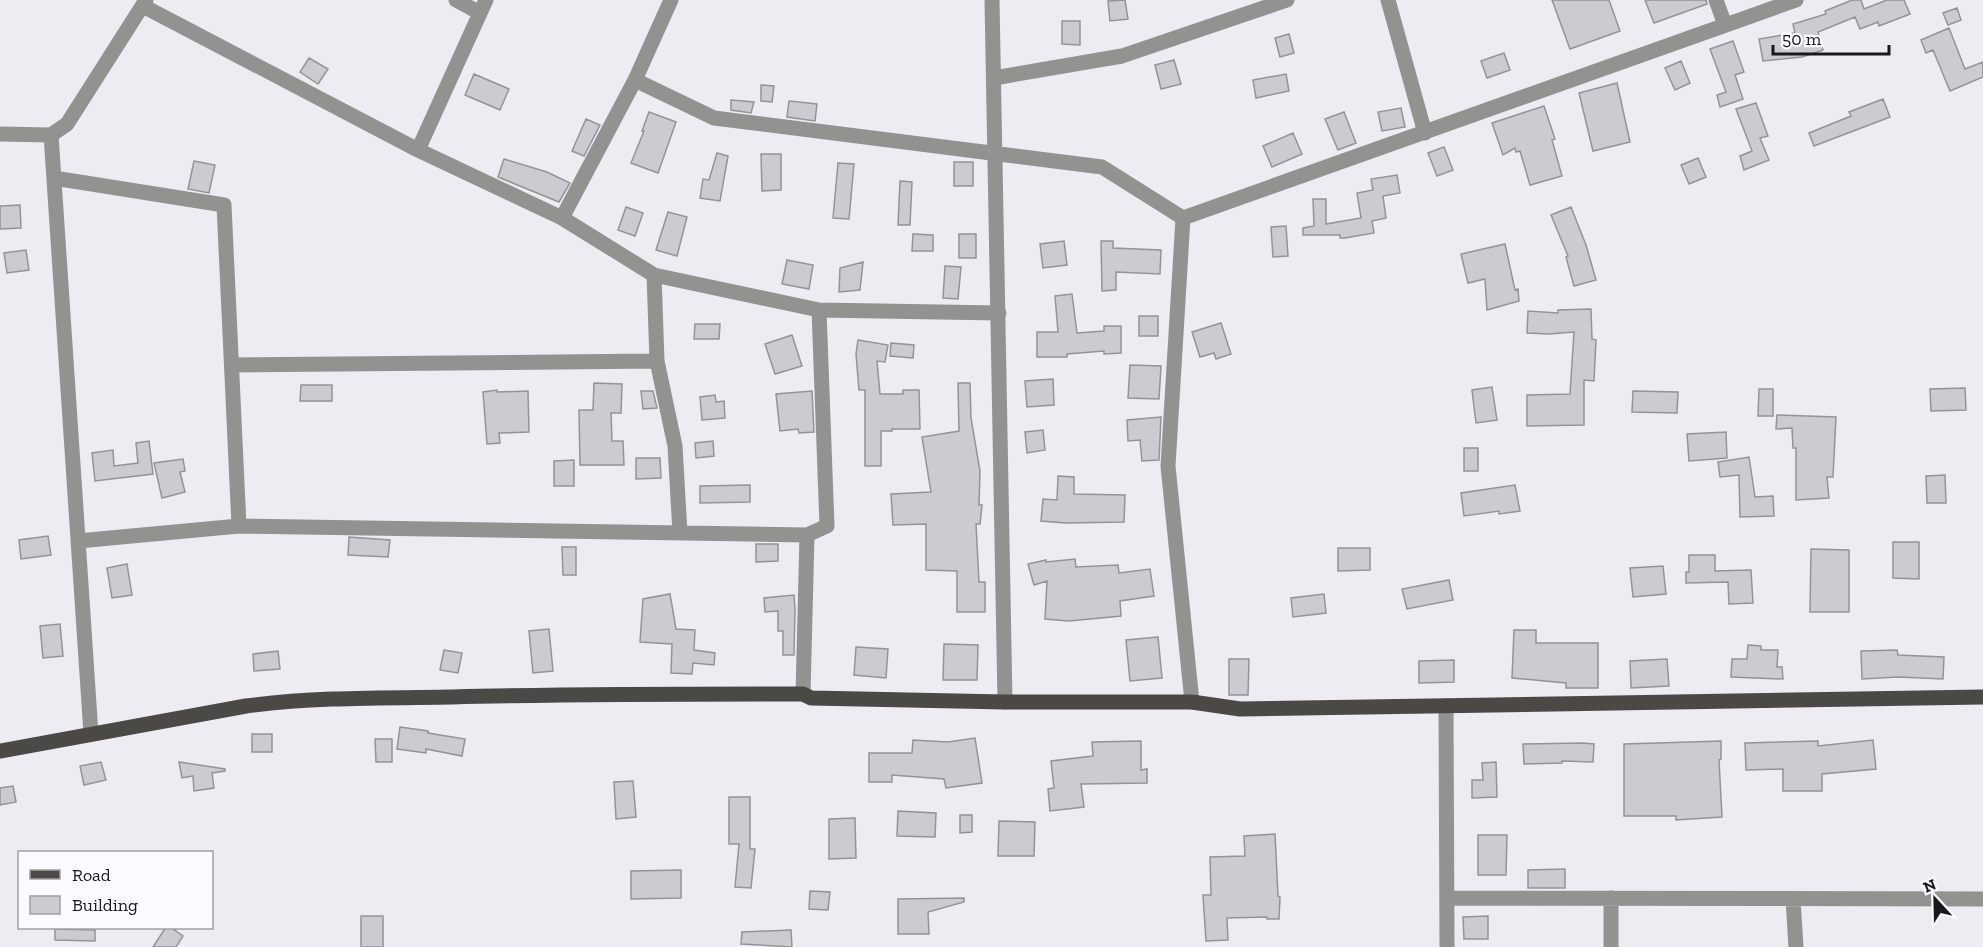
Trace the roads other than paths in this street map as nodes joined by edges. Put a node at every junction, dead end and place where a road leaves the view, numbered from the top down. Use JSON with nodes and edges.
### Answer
{"nodes":[{"id":1,"x":456,"y":0,"type":"edge"},
{"id":2,"x":670,"y":0,"type":"edge"},
{"id":3,"x":992,"y":0,"type":"edge"},
{"id":4,"x":1287,"y":0,"type":"edge"},
{"id":5,"x":1388,"y":0,"type":"edge"},
{"id":6,"x":1716,"y":0,"type":"edge"},
{"id":7,"x":1796,"y":0,"type":"edge"},
{"id":8,"x":144,"y":3,"type":"edge"},
{"id":9,"x":483,"y":7,"type":"edge"},
{"id":10,"x":1725,"y":26,"type":"junction"},
{"id":11,"x":994,"y":78,"type":"junction"},
{"id":12,"x":635,"y":80,"type":"junction"},
{"id":13,"x":0,"y":134,"type":"edge"},
{"id":14,"x":1425,"y":134,"type":"junction"},
{"id":15,"x":51,"y":135,"type":"junction"},
{"id":16,"x":418,"y":150,"type":"junction"},
{"id":17,"x":996,"y":154,"type":"junction"},
{"id":18,"x":54,"y":178,"type":"junction"},
{"id":19,"x":562,"y":218,"type":"junction"},
{"id":20,"x":1183,"y":218,"type":"junction"},
{"id":21,"x":654,"y":275,"type":"junction"},
{"id":22,"x":819,"y":310,"type":"junction"},
{"id":23,"x":999,"y":313,"type":"junction"},
{"id":24,"x":657,"y":361,"type":"junction"},
{"id":25,"x":232,"y":365,"type":"junction"},
{"id":26,"x":239,"y":526,"type":"junction"},
{"id":27,"x":680,"y":533,"type":"junction"},
{"id":28,"x":807,"y":535,"type":"junction"},
{"id":29,"x":78,"y":541,"type":"junction"},
{"id":30,"x":803,"y":694,"type":"junction"},
{"id":31,"x":1983,"y":698,"type":"edge"},
{"id":32,"x":1005,"y":702,"type":"junction"},
{"id":33,"x":1192,"y":702,"type":"junction"},
{"id":34,"x":1446,"y":706,"type":"junction"},
{"id":35,"x":91,"y":734,"type":"junction"},
{"id":36,"x":0,"y":750,"type":"edge"},
{"id":37,"x":1447,"y":898,"type":"junction"},
{"id":38,"x":1611,"y":898,"type":"junction"},
{"id":39,"x":1793,"y":899,"type":"junction"},
{"id":40,"x":1983,"y":899,"type":"edge"},
{"id":41,"x":1447,"y":947,"type":"edge"},
{"id":42,"x":1611,"y":947,"type":"edge"},
{"id":43,"x":1796,"y":947,"type":"edge"}],
"edges":[{"from":1,"to":9,"type":"street"},
{"from":2,"to":12,"type":"street"},
{"from":3,"to":11,"type":"street"},
{"from":4,"to":11,"type":"street"},
{"from":5,"to":14,"type":"street"},
{"from":6,"to":10,"type":"street"},
{"from":7,"to":10,"type":"street"},
{"from":8,"to":15,"type":"street"},
{"from":8,"to":16,"type":"street"},
{"from":9,"to":16,"type":"street"},
{"from":10,"to":14,"type":"street"},
{"from":11,"to":17,"type":"street"},
{"from":12,"to":17,"type":"street"},
{"from":12,"to":19,"type":"street"},
{"from":13,"to":15,"type":"street"},
{"from":14,"to":20,"type":"street"},
{"from":15,"to":18,"type":"street"},
{"from":16,"to":19,"type":"street"},
{"from":17,"to":20,"type":"street"},
{"from":17,"to":23,"type":"street"},
{"from":18,"to":25,"type":"street"},
{"from":18,"to":29,"type":"street"},
{"from":19,"to":21,"type":"street"},
{"from":20,"to":33,"type":"street"},
{"from":21,"to":22,"type":"street"},
{"from":21,"to":24,"type":"street"},
{"from":22,"to":23,"type":"street"},
{"from":22,"to":28,"type":"street"},
{"from":23,"to":32,"type":"street"},
{"from":24,"to":25,"type":"street"},
{"from":24,"to":27,"type":"street"},
{"from":25,"to":26,"type":"street"},
{"from":26,"to":27,"type":"street"},
{"from":26,"to":29,"type":"street"},
{"from":27,"to":28,"type":"street"},
{"from":28,"to":30,"type":"street"},
{"from":29,"to":35,"type":"street"},
{"from":30,"to":32,"type":"main road"},
{"from":30,"to":35,"type":"main road"},
{"from":31,"to":34,"type":"main road"},
{"from":32,"to":33,"type":"main road"},
{"from":33,"to":34,"type":"main road"},
{"from":34,"to":37,"type":"street"},
{"from":35,"to":36,"type":"main road"},
{"from":37,"to":38,"type":"street"},
{"from":37,"to":41,"type":"street"},
{"from":38,"to":39,"type":"street"},
{"from":38,"to":42,"type":"street"},
{"from":39,"to":40,"type":"street"},
{"from":39,"to":43,"type":"street"}]}
